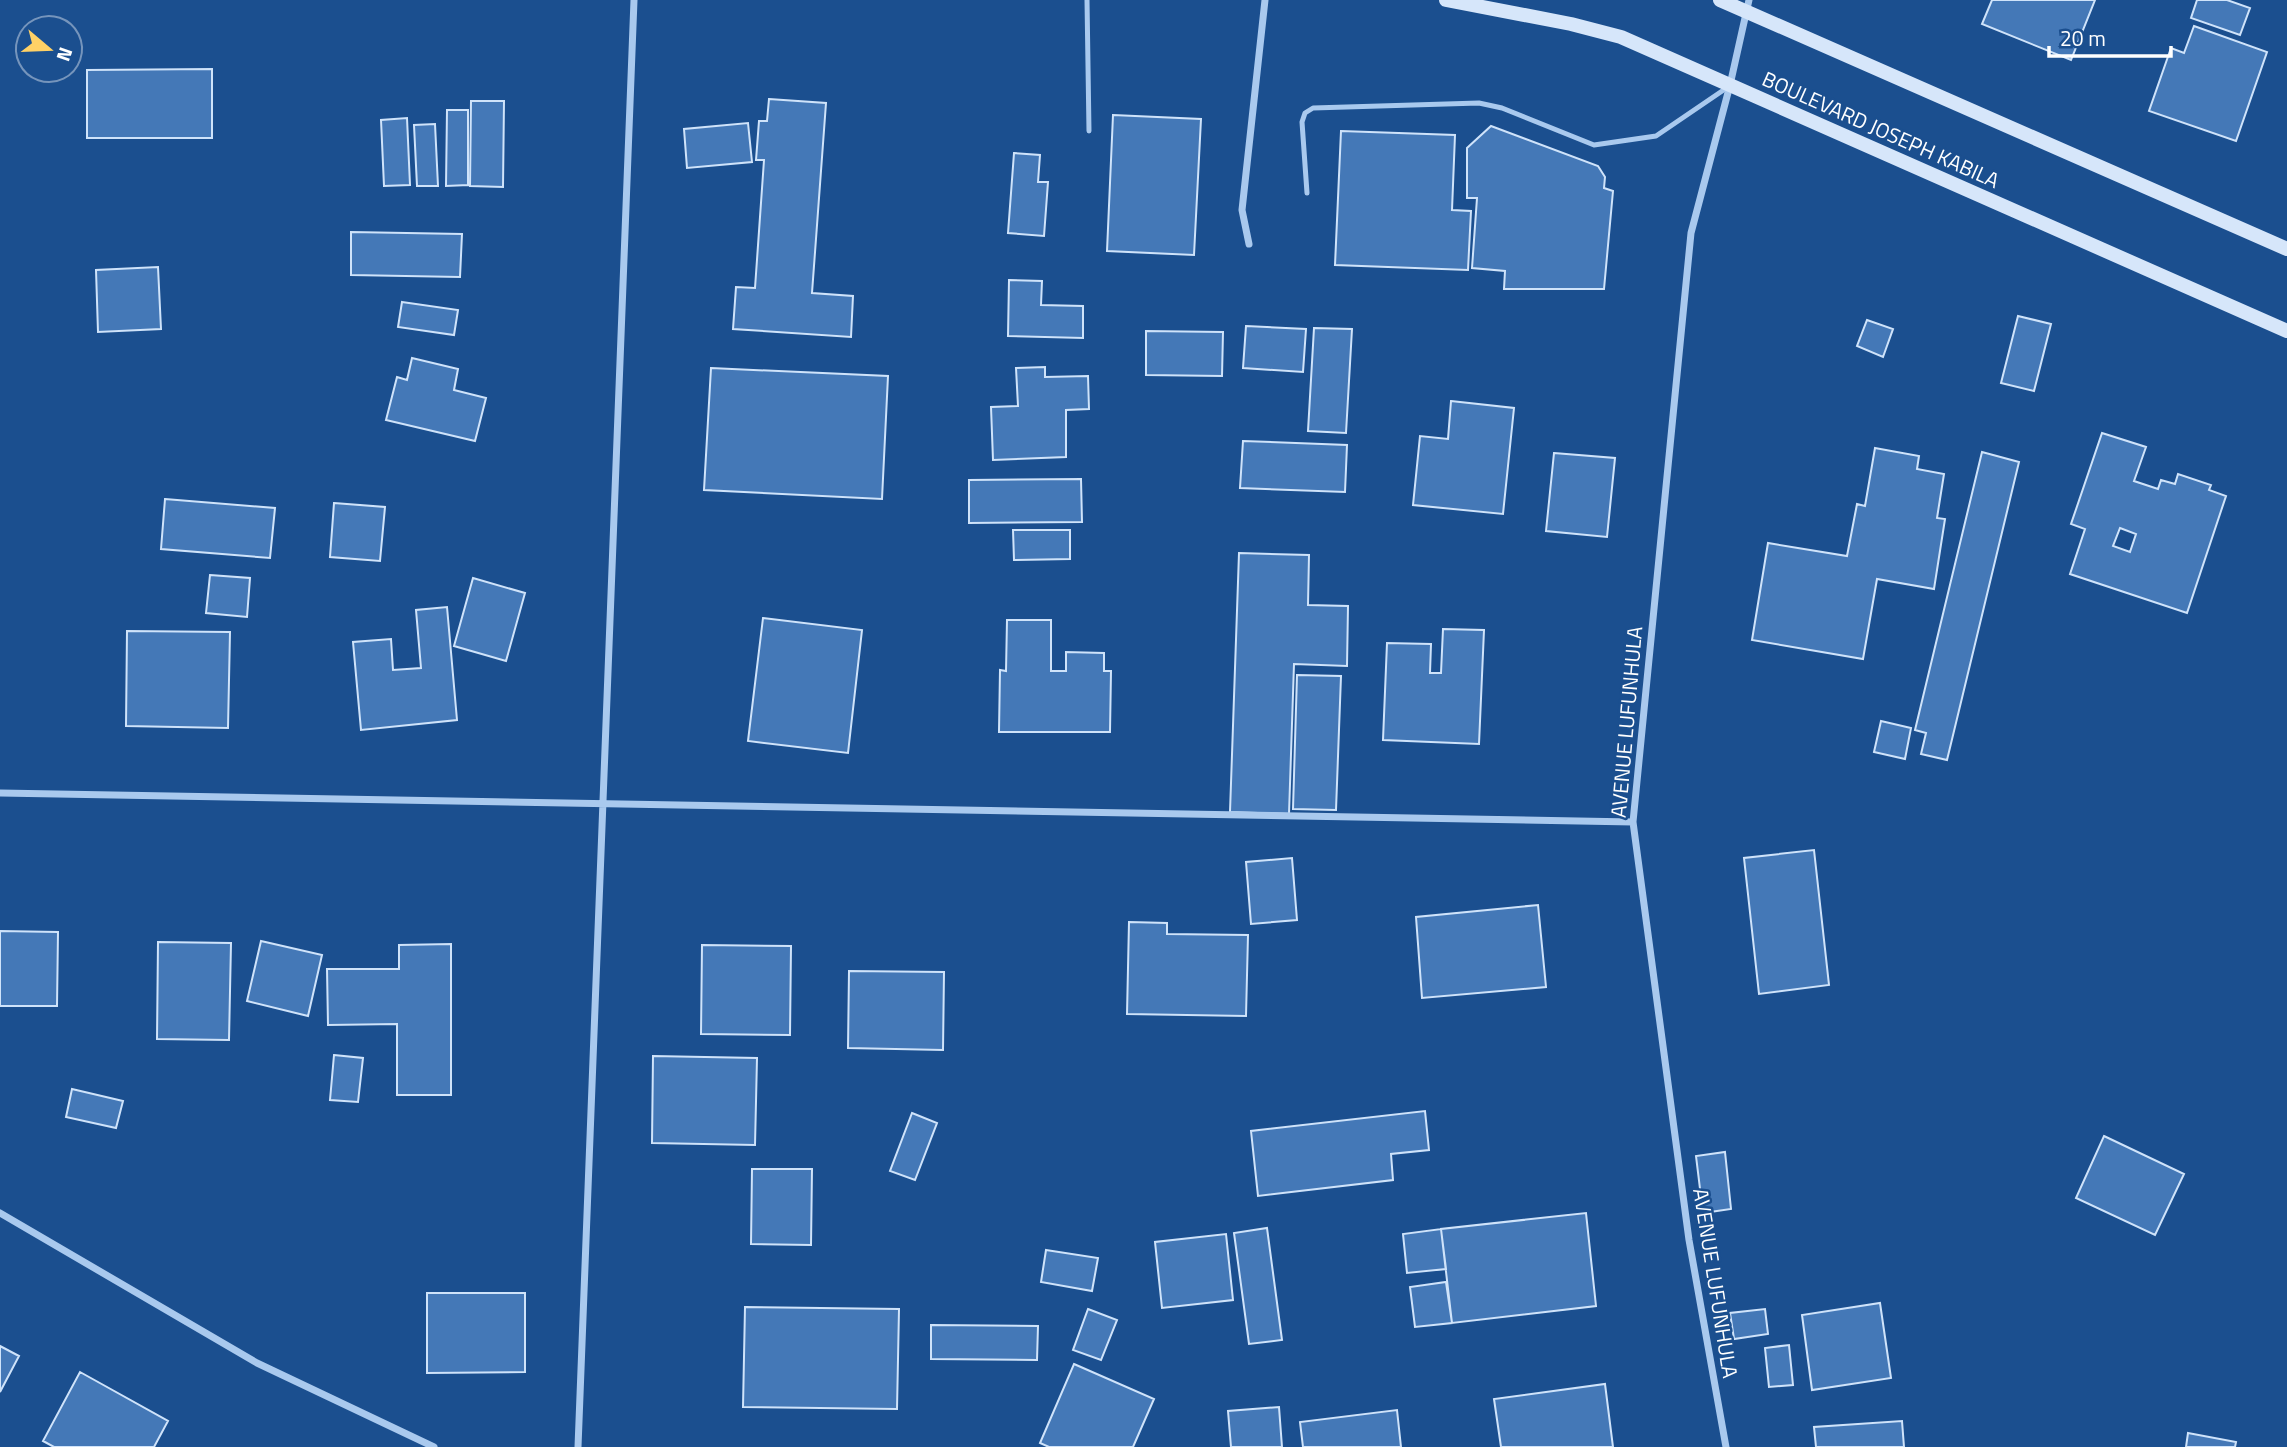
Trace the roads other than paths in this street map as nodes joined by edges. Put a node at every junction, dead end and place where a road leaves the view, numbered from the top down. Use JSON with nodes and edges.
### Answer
{"nodes":[{"id":1,"x":634,"y":0,"type":"edge"},
{"id":2,"x":1087,"y":0,"type":"edge"},
{"id":3,"x":1265,"y":0,"type":"edge"},
{"id":4,"x":1446,"y":0,"type":"edge"},
{"id":5,"x":1720,"y":0,"type":"edge"},
{"id":6,"x":1747,"y":5,"type":"edge"},
{"id":7,"x":1730,"y":85,"type":"junction"},
{"id":8,"x":1089,"y":131,"type":"dead end"},
{"id":9,"x":1307,"y":193,"type":"dead end"},
{"id":10,"x":1249,"y":244,"type":"dead end"},
{"id":11,"x":2287,"y":249,"type":"edge"},
{"id":12,"x":2287,"y":331,"type":"edge"},
{"id":13,"x":0,"y":793,"type":"edge"},
{"id":14,"x":604,"y":805,"type":"junction"},
{"id":15,"x":1633,"y":822,"type":"junction"},
{"id":16,"x":0,"y":1213,"type":"edge"},
{"id":17,"x":433,"y":1447,"type":"edge"},
{"id":18,"x":578,"y":1447,"type":"edge"},
{"id":19,"x":1726,"y":1447,"type":"edge"}],
"edges":[{"from":1,"to":14,"type":"street"},
{"from":2,"to":8,"type":"lane"},
{"from":3,"to":10,"type":"street"},
{"from":4,"to":7,"type":"street","name":"BOULEVARD JOSEPH KABILA"},
{"from":5,"to":6,"type":"street"},
{"from":6,"to":7,"type":"street","name":"AVENUE LUFUNHULA"},
{"from":6,"to":11,"type":"street"},
{"from":7,"to":9,"type":"lane"},
{"from":7,"to":12,"type":"street","name":"BOULEVARD JOSEPH KABILA"},
{"from":7,"to":15,"type":"street","name":"AVENUE LUFUNHULA"},
{"from":13,"to":14,"type":"street"},
{"from":14,"to":15,"type":"street"},
{"from":14,"to":18,"type":"street"},
{"from":15,"to":19,"type":"street","name":"AVENUE LUFUNHULA"},
{"from":16,"to":17,"type":"street"}]}
